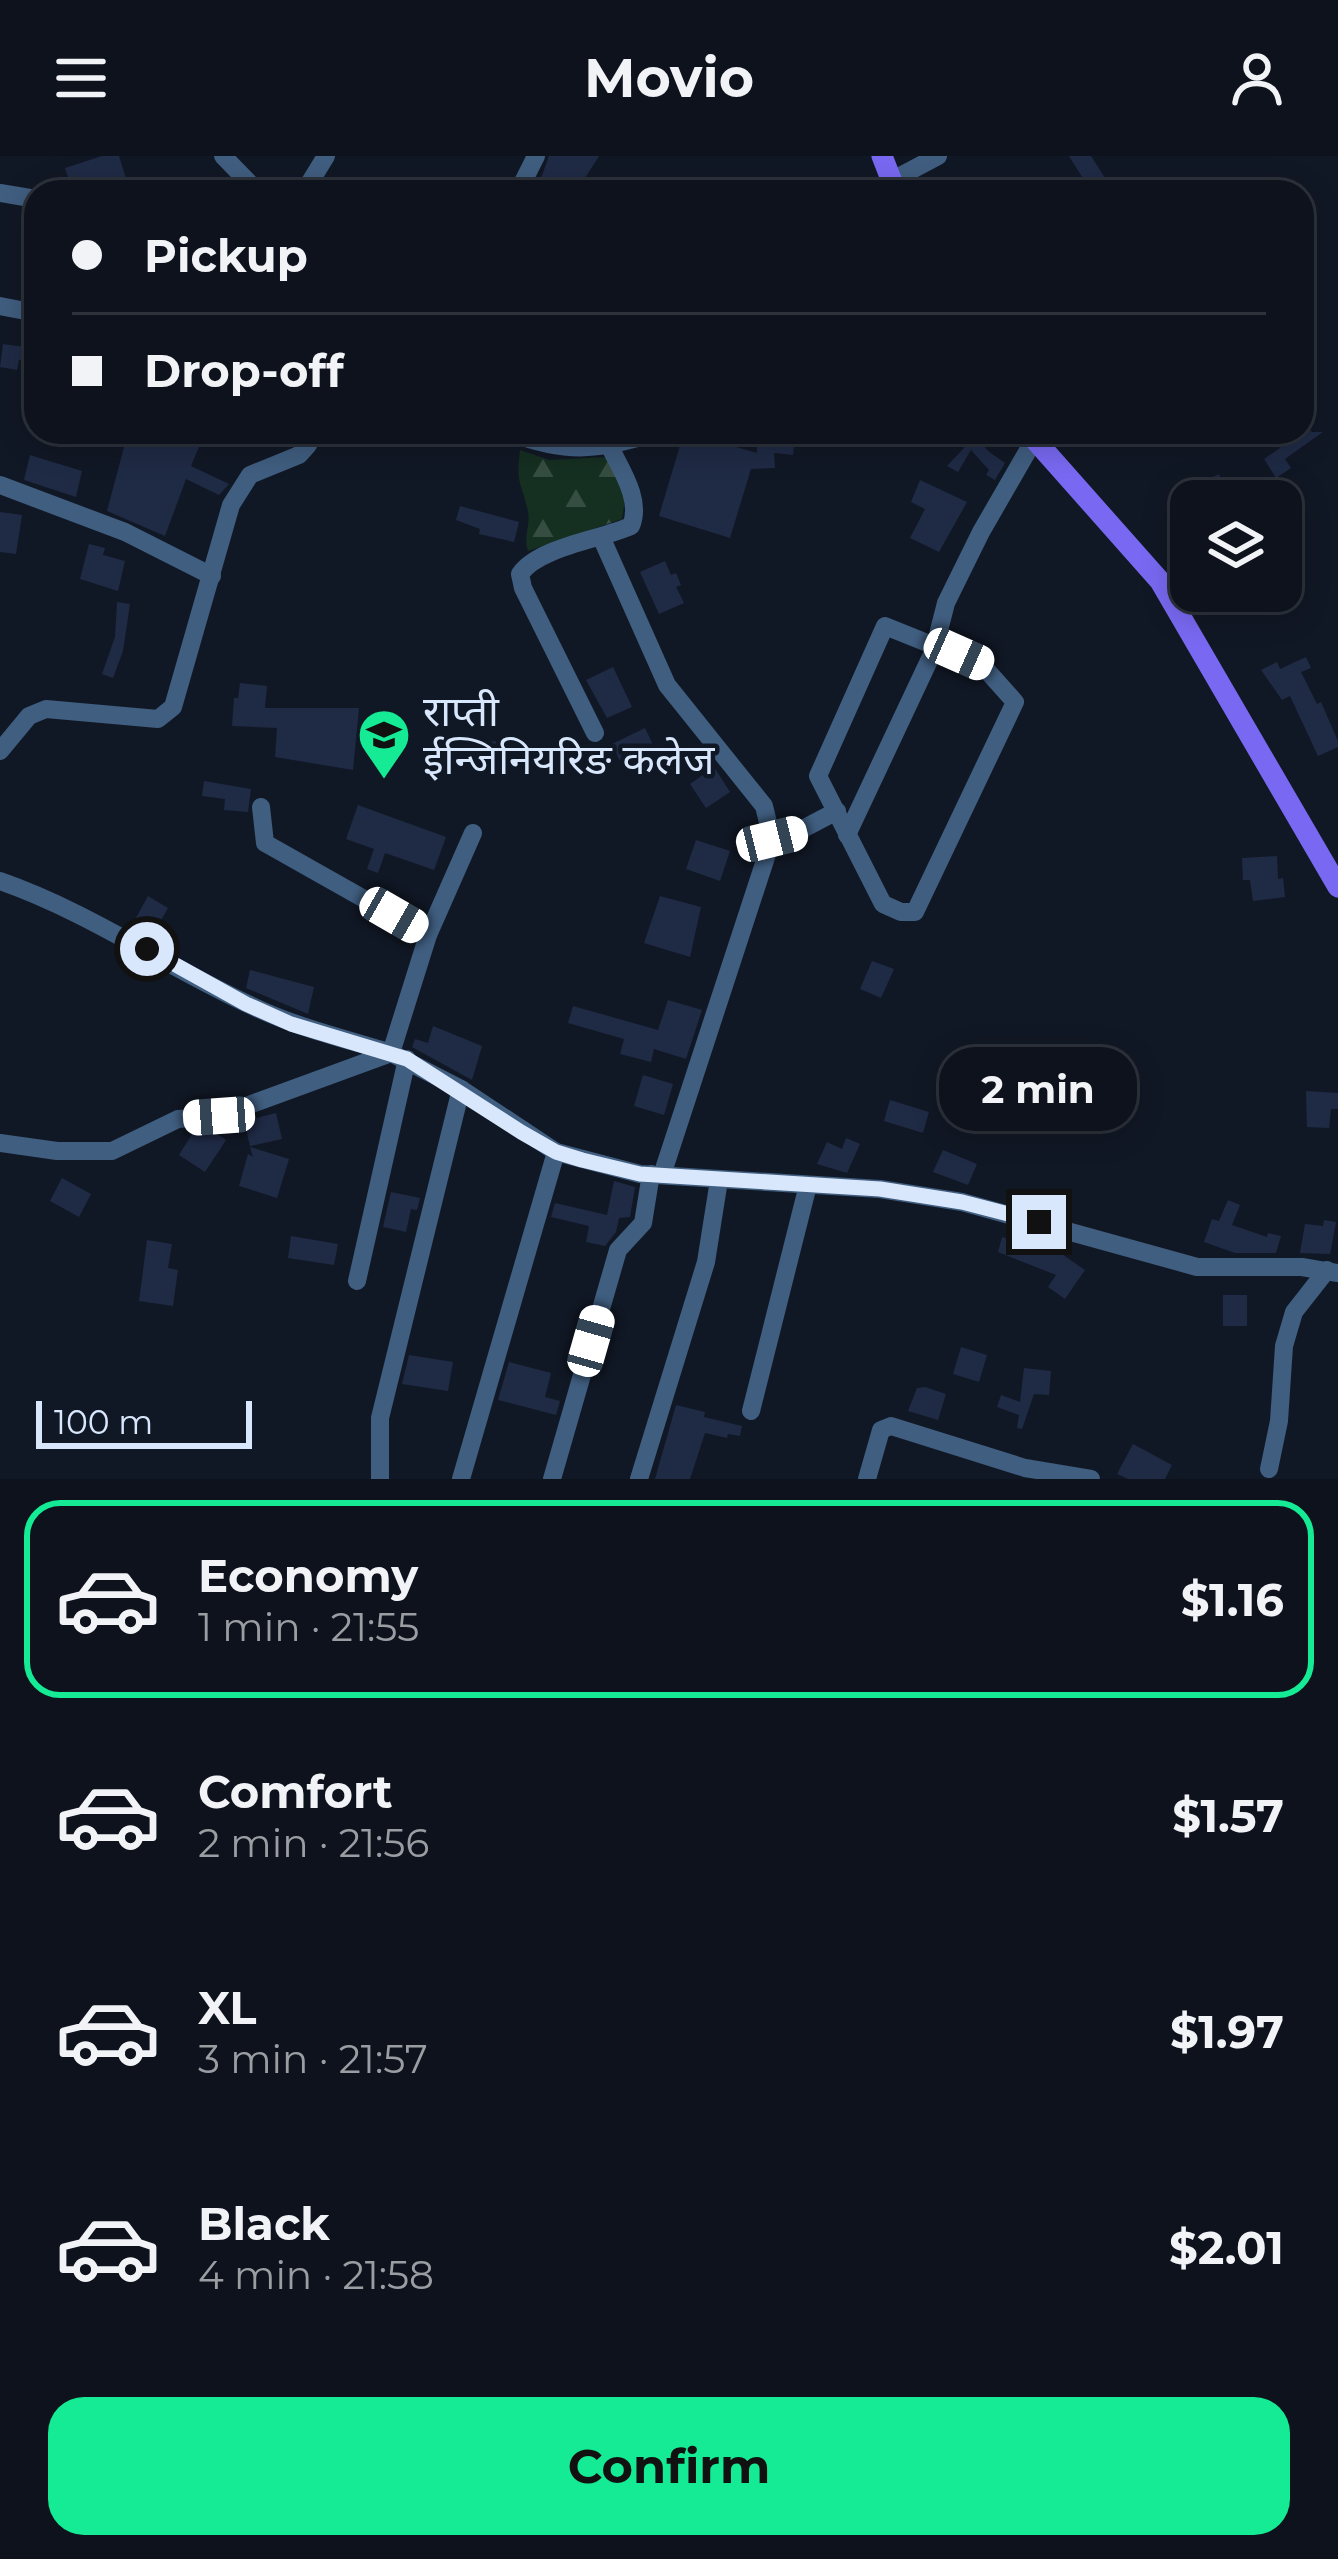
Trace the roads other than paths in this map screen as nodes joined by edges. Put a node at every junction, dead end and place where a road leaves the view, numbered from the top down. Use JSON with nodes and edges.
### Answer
{"nodes":[{"id":1,"x":223,"y":156,"type":"edge"},
{"id":2,"x":938,"y":156,"type":"edge"},
{"id":3,"x":246,"y":180,"type":"edge"},
{"id":4,"x":903,"y":180,"type":"edge"},
{"id":5,"x":305,"y":444,"type":"edge"},
{"id":6,"x":539,"y":444,"type":"edge"},
{"id":7,"x":620,"y":444,"type":"edge"},
{"id":8,"x":1027,"y":444,"type":"edge"},
{"id":9,"x":1038,"y":444,"type":"edge"},
{"id":10,"x":610,"y":447,"type":"junction"},
{"id":11,"x":0,"y":485,"type":"edge"},
{"id":12,"x":602,"y":538,"type":"junction"},
{"id":13,"x":212,"y":576,"type":"junction"},
{"id":14,"x":936,"y":644,"type":"junction"},
{"id":15,"x":595,"y":734,"type":"dead end"},
{"id":16,"x":0,"y":751,"type":"edge"},
{"id":17,"x":261,"y":807,"type":"dead end"},
{"id":18,"x":837,"y":811,"type":"junction"},
{"id":19,"x":473,"y":833,"type":"dead end"},
{"id":20,"x":847,"y":835,"type":"junction"},
{"id":21,"x":772,"y":839,"type":"junction"},
{"id":22,"x":0,"y":881,"type":"edge"},
{"id":23,"x":1338,"y":886,"type":"edge"},
{"id":24,"x":428,"y":935,"type":"junction"},
{"id":25,"x":399,"y":1056,"type":"junction"},
{"id":26,"x":461,"y":1090,"type":"junction"},
{"id":27,"x":0,"y":1143,"type":"edge"},
{"id":28,"x":556,"y":1152,"type":"junction"},
{"id":29,"x":656,"y":1174,"type":"junction"},
{"id":30,"x":719,"y":1180,"type":"junction"},
{"id":31,"x":808,"y":1185,"type":"junction"},
{"id":32,"x":1332,"y":1271,"type":"edge"},
{"id":33,"x":357,"y":1280,"type":"dead end"},
{"id":34,"x":751,"y":1411,"type":"dead end"},
{"id":35,"x":1269,"y":1469,"type":"dead end"},
{"id":36,"x":380,"y":1479,"type":"edge"},
{"id":37,"x":461,"y":1479,"type":"edge"},
{"id":38,"x":552,"y":1479,"type":"edge"},
{"id":39,"x":639,"y":1479,"type":"edge"},
{"id":40,"x":867,"y":1479,"type":"edge"},
{"id":41,"x":1090,"y":1479,"type":"edge"}],
"edges":[{"from":1,"to":3,"type":"street"},
{"from":2,"to":4,"type":"street"},
{"from":5,"to":13,"type":"street"},
{"from":6,"to":10,"type":"street"},
{"from":7,"to":10,"type":"street"},
{"from":8,"to":14,"type":"street"},
{"from":9,"to":23,"type":"main road"},
{"from":10,"to":12,"type":"street"},
{"from":11,"to":13,"type":"street"},
{"from":12,"to":15,"type":"street"},
{"from":12,"to":21,"type":"street"},
{"from":13,"to":16,"type":"street"},
{"from":14,"to":18,"type":"street"},
{"from":14,"to":20,"type":"street"},
{"from":14,"to":20,"type":"street"},
{"from":17,"to":24,"type":"street"},
{"from":18,"to":20,"type":"street"},
{"from":18,"to":21,"type":"street"},
{"from":19,"to":24,"type":"street"},
{"from":21,"to":29,"type":"street"},
{"from":22,"to":25,"type":"street"},
{"from":24,"to":25,"type":"street"},
{"from":25,"to":26,"type":"street"},
{"from":25,"to":27,"type":"street"},
{"from":25,"to":33,"type":"street"},
{"from":26,"to":28,"type":"street"},
{"from":26,"to":36,"type":"street"},
{"from":28,"to":29,"type":"street"},
{"from":28,"to":37,"type":"street"},
{"from":29,"to":30,"type":"street"},
{"from":29,"to":38,"type":"street"},
{"from":30,"to":31,"type":"street"},
{"from":30,"to":39,"type":"street"},
{"from":31,"to":32,"type":"street"},
{"from":31,"to":34,"type":"street"},
{"from":32,"to":35,"type":"street"},
{"from":40,"to":41,"type":"street"}]}
